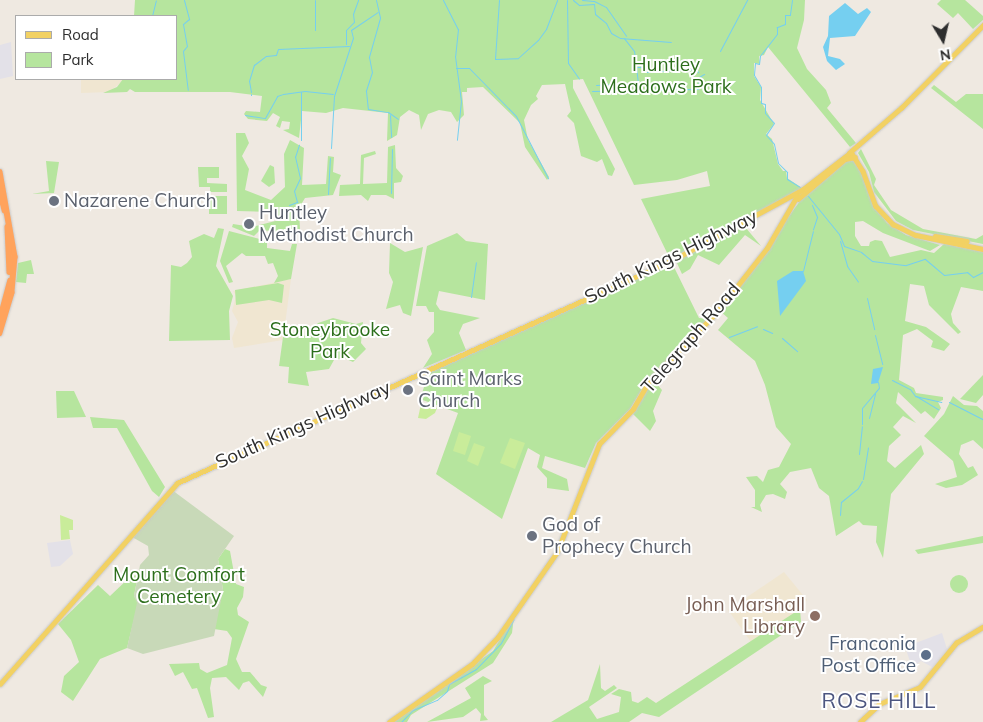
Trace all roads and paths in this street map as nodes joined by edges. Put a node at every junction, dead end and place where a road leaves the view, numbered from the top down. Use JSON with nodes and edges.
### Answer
{"nodes":[{"id":1,"x":983,"y":25,"type":"edge"},
{"id":2,"x":852,"y":151,"type":"junction"},
{"id":3,"x":855,"y":158,"type":"junction"},
{"id":4,"x":0,"y":172,"type":"edge"},
{"id":5,"x":0,"y":190,"type":"edge"},
{"id":6,"x":794,"y":200,"type":"junction"},
{"id":7,"x":942,"y":240,"type":"junction"},
{"id":8,"x":964,"y":240,"type":"junction"},
{"id":9,"x":983,"y":247,"type":"edge"},
{"id":10,"x":0,"y":319,"type":"edge"},
{"id":11,"x":0,"y":334,"type":"edge"},
{"id":12,"x":983,"y":627,"type":"edge"},
{"id":13,"x":0,"y":684,"type":"edge"},
{"id":14,"x":389,"y":722,"type":"edge"},
{"id":15,"x":860,"y":722,"type":"edge"}],
"edges":[{"from":1,"to":2,"type":"main road","name":"Telegraph Road"},
{"from":2,"to":3,"type":"main road"},
{"from":2,"to":6,"type":"main road","name":"Telegraph Road"},
{"from":2,"to":6,"type":"main road","name":"Telegraph Road"},
{"from":2,"to":8,"type":"main road"},
{"from":3,"to":6,"type":"main road"},
{"from":3,"to":7,"type":"main road"},
{"from":4,"to":11,"type":"highway"},
{"from":5,"to":10,"type":"highway"},
{"from":6,"to":13,"type":"main road","name":"South Kings Highway"},
{"from":6,"to":14,"type":"main road","name":"Telegraph Road"},
{"from":7,"to":8,"type":"main road"},
{"from":7,"to":9,"type":"main road"},
{"from":8,"to":9,"type":"main road"},
{"from":12,"to":15,"type":"main road"}]}
